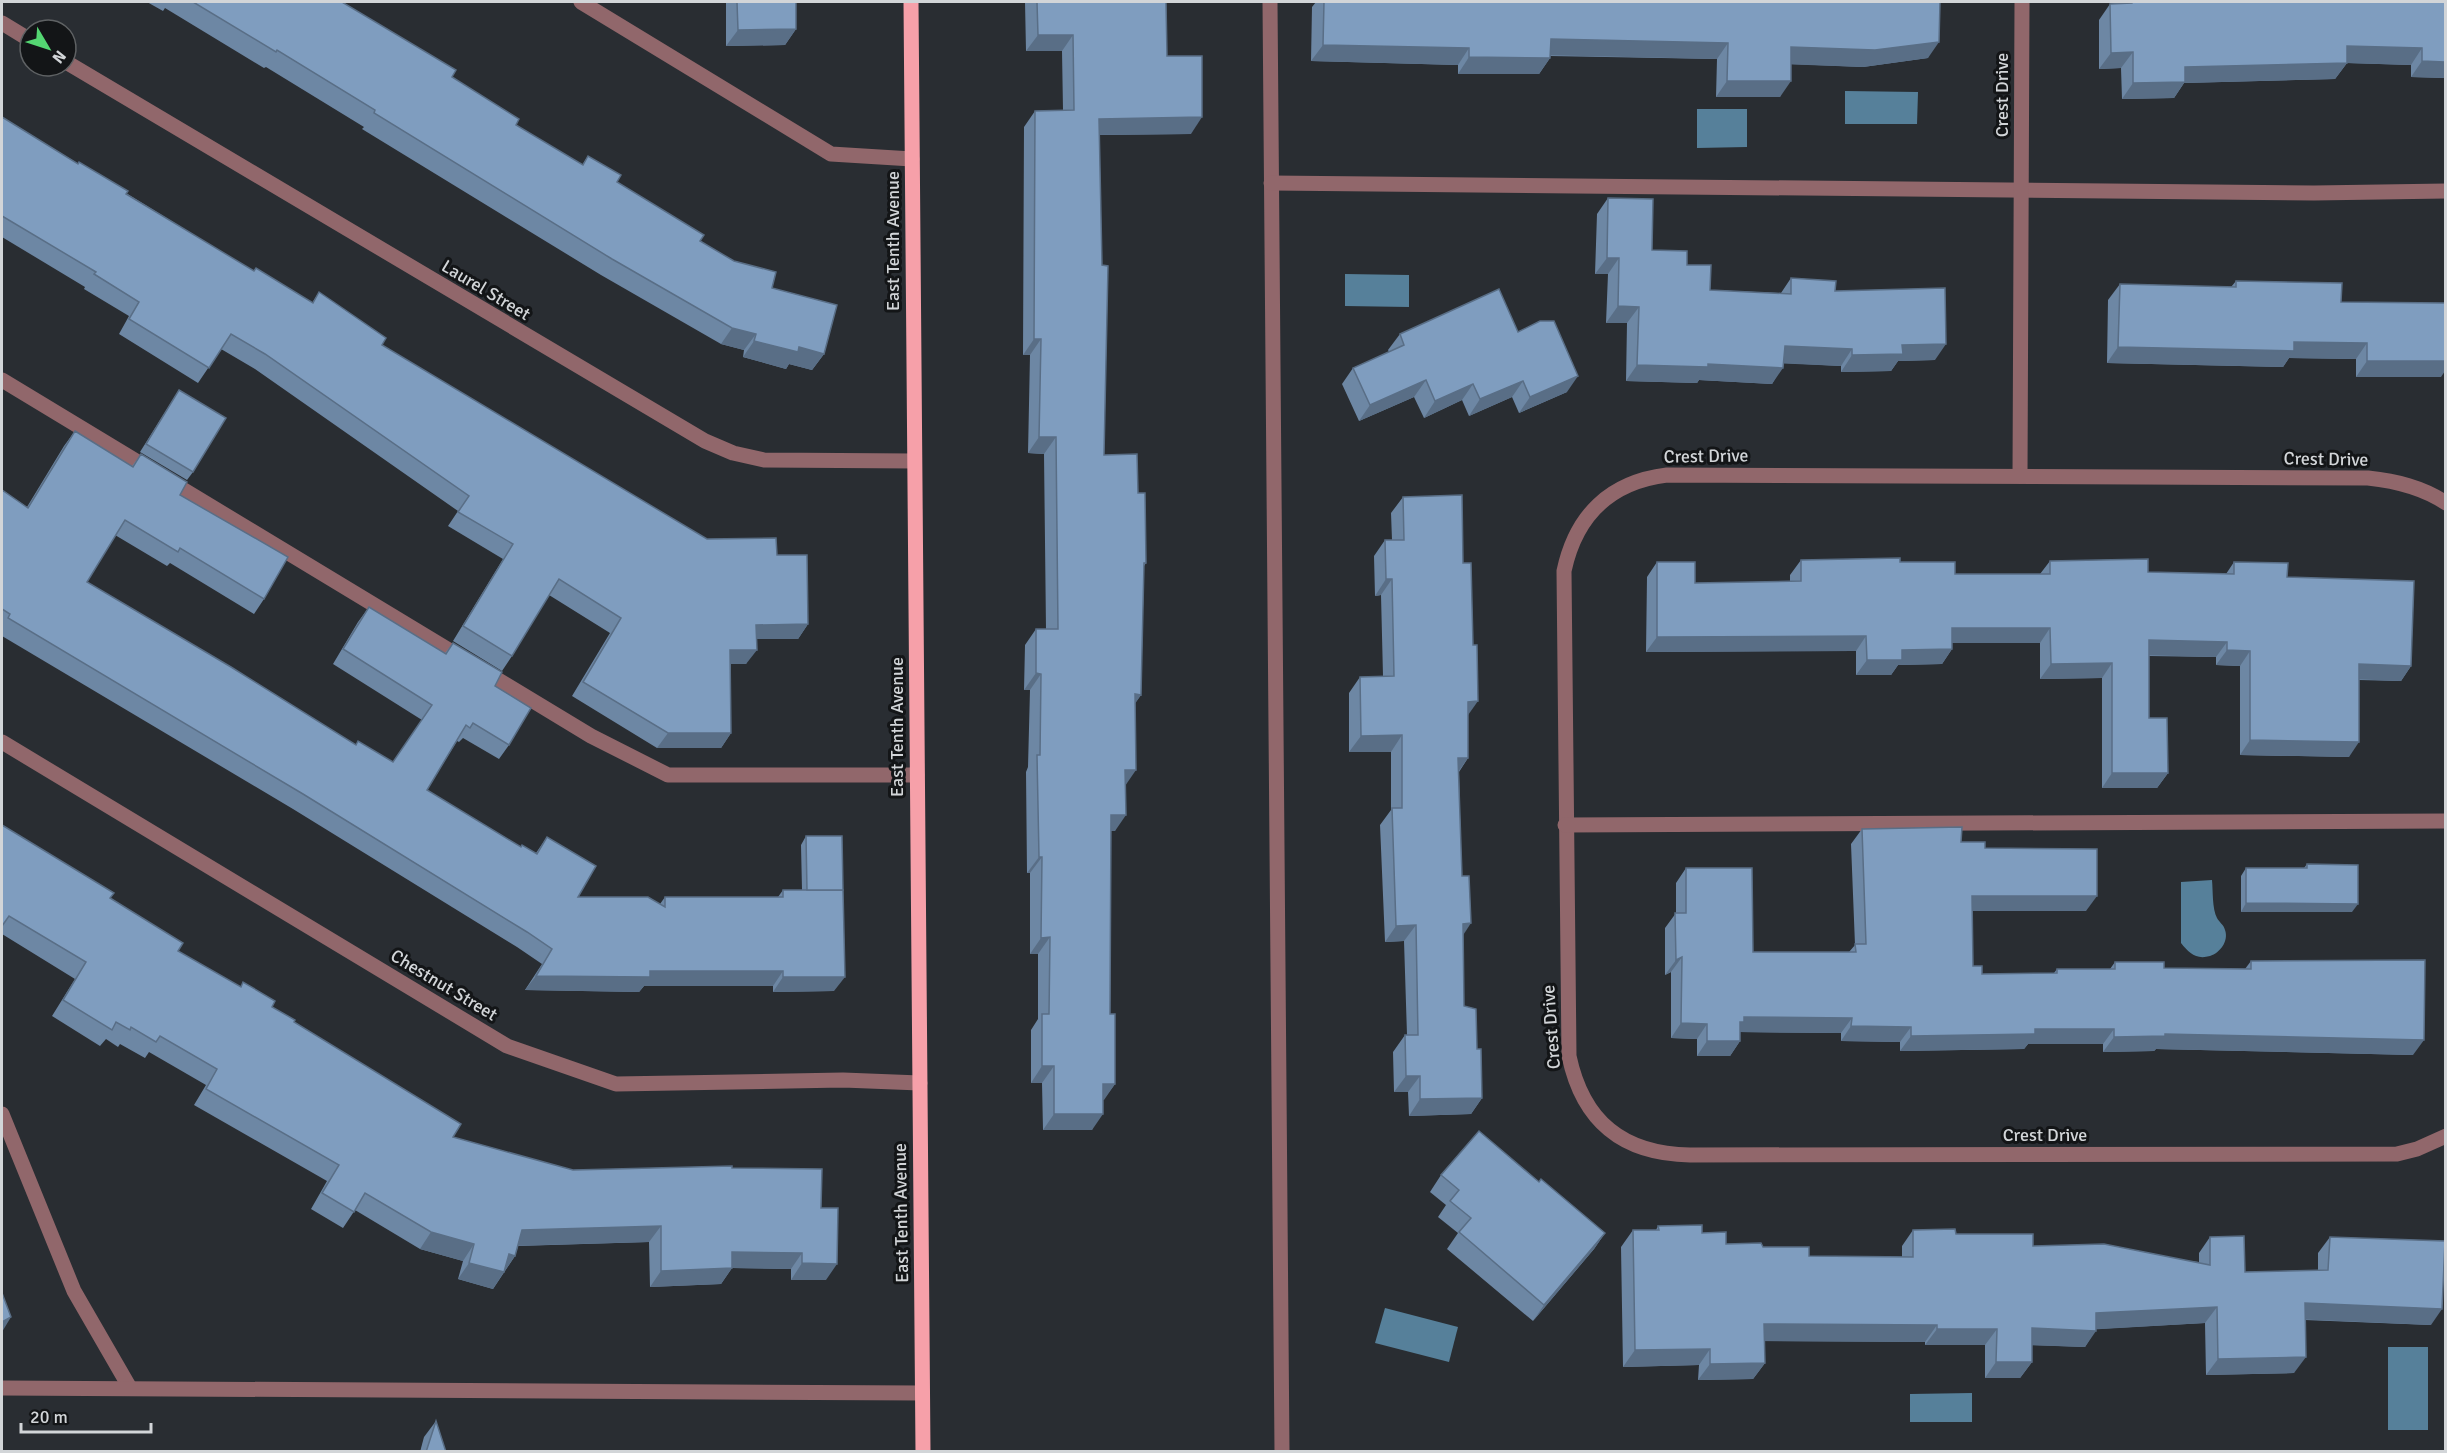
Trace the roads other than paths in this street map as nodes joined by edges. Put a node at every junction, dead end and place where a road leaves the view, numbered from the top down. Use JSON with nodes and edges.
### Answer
{"nodes":[{"id":1,"x":581,"y":2,"type":"edge"},
{"id":2,"x":911,"y":2,"type":"edge"},
{"id":3,"x":1270,"y":2,"type":"edge"},
{"id":4,"x":2022,"y":2,"type":"edge"},
{"id":5,"x":2,"y":23,"type":"edge"},
{"id":6,"x":18,"y":33,"type":"edge"},
{"id":7,"x":78,"y":69,"type":"edge"},
{"id":8,"x":912,"y":159,"type":"junction"},
{"id":9,"x":1271,"y":183,"type":"junction"},
{"id":10,"x":2020,"y":189,"type":"junction"},
{"id":11,"x":2445,"y":191,"type":"edge"},
{"id":12,"x":2,"y":380,"type":"edge"},
{"id":13,"x":914,"y":461,"type":"junction"},
{"id":14,"x":2020,"y":476,"type":"junction"},
{"id":15,"x":2445,"y":503,"type":"edge"},
{"id":16,"x":2,"y":742,"type":"edge"},
{"id":17,"x":917,"y":775,"type":"junction"},
{"id":18,"x":2445,"y":821,"type":"edge"},
{"id":19,"x":1565,"y":825,"type":"junction"},
{"id":20,"x":920,"y":1083,"type":"junction"},
{"id":21,"x":2,"y":1114,"type":"edge"},
{"id":22,"x":2445,"y":1136,"type":"edge"},
{"id":23,"x":2,"y":1388,"type":"edge"},
{"id":24,"x":130,"y":1388,"type":"junction"},
{"id":25,"x":922,"y":1393,"type":"junction"},
{"id":26,"x":923,"y":1452,"type":"edge"},
{"id":27,"x":1282,"y":1452,"type":"edge"}],
"edges":[{"from":1,"to":8,"type":"street"},
{"from":2,"to":8,"type":"main road","name":"East Tenth Avenue"},
{"from":3,"to":9,"type":"street"},
{"from":4,"to":10,"type":"street","name":"Crest Drive"},
{"from":5,"to":6,"type":"street"},
{"from":7,"to":13,"type":"street","name":"Laurel Street"},
{"from":8,"to":13,"type":"main road","name":"East Tenth Avenue"},
{"from":9,"to":10,"type":"street"},
{"from":9,"to":27,"type":"street"},
{"from":10,"to":11,"type":"street"},
{"from":10,"to":14,"type":"street","name":"Crest Drive"},
{"from":12,"to":17,"type":"street"},
{"from":13,"to":17,"type":"main road","name":"East Tenth Avenue"},
{"from":14,"to":15,"type":"street","name":"Crest Drive"},
{"from":14,"to":19,"type":"street","name":"Crest Drive"},
{"from":16,"to":20,"type":"street","name":"Chestnut Street"},
{"from":17,"to":20,"type":"main road","name":"East Tenth Avenue"},
{"from":18,"to":19,"type":"street"},
{"from":19,"to":22,"type":"street","name":"Crest Drive"},
{"from":20,"to":25,"type":"main road","name":"East Tenth Avenue"},
{"from":21,"to":24,"type":"street"},
{"from":23,"to":24,"type":"street"},
{"from":24,"to":25,"type":"street"},
{"from":25,"to":26,"type":"main road","name":"East Tenth Avenue"}]}
